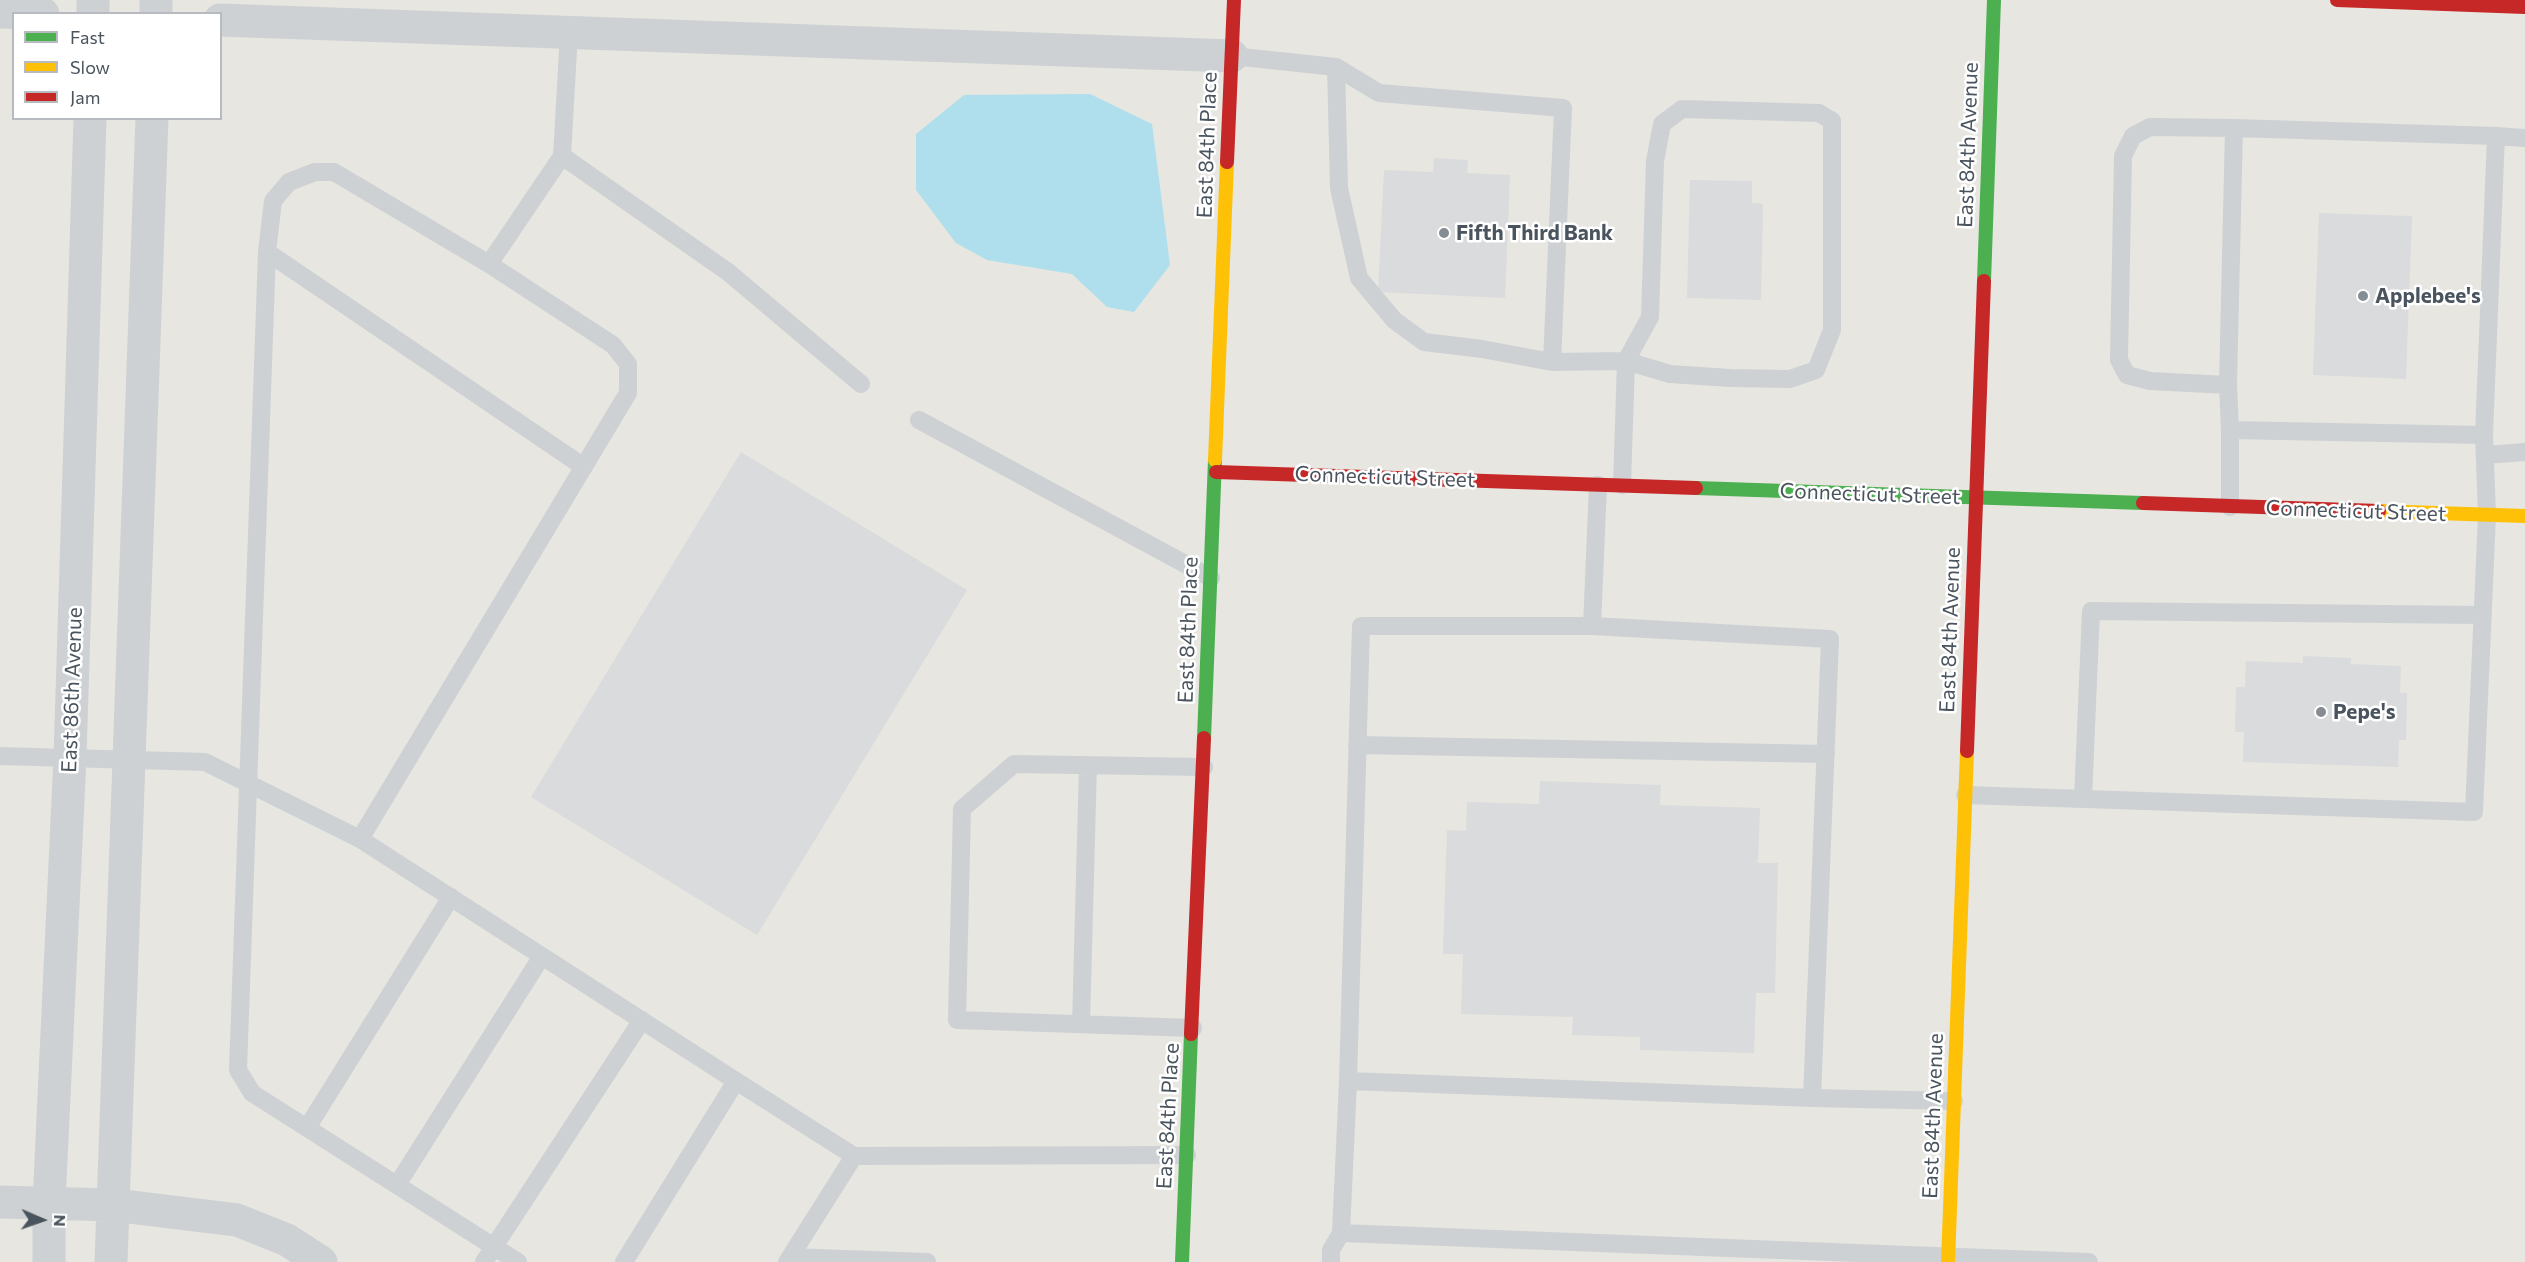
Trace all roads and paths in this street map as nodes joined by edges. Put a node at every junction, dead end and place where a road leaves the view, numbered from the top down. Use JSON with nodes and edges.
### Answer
{"nodes":[{"id":1,"x":1234,"y":0,"type":"edge"},
{"id":2,"x":1994,"y":0,"type":"edge"},
{"id":3,"x":2337,"y":0,"type":"edge"},
{"id":4,"x":2525,"y":7,"type":"edge"},
{"id":5,"x":222,"y":20,"type":"edge"},
{"id":6,"x":569,"y":33,"type":"junction"},
{"id":7,"x":1232,"y":56,"type":"junction"},
{"id":8,"x":1336,"y":67,"type":"junction"},
{"id":9,"x":90,"y":120,"type":"edge"},
{"id":10,"x":152,"y":120,"type":"edge"},
{"id":11,"x":2234,"y":128,"type":"junction"},
{"id":12,"x":2496,"y":135,"type":"junction"},
{"id":13,"x":2525,"y":138,"type":"edge"},
{"id":14,"x":562,"y":156,"type":"junction"},
{"id":15,"x":267,"y":252,"type":"junction"},
{"id":16,"x":489,"y":264,"type":"junction"},
{"id":17,"x":1626,"y":361,"type":"junction"},
{"id":18,"x":1552,"y":362,"type":"junction"},
{"id":19,"x":861,"y":384,"type":"dead end"},
{"id":20,"x":2228,"y":385,"type":"junction"},
{"id":21,"x":919,"y":420,"type":"dead end"},
{"id":22,"x":2230,"y":430,"type":"junction"},
{"id":23,"x":2484,"y":435,"type":"junction"},
{"id":24,"x":2525,"y":452,"type":"edge"},
{"id":25,"x":2485,"y":454,"type":"junction"},
{"id":26,"x":584,"y":467,"type":"junction"},
{"id":27,"x":1216,"y":472,"type":"junction"},
{"id":28,"x":1598,"y":484,"type":"junction"},
{"id":29,"x":1622,"y":485,"type":"junction"},
{"id":30,"x":1976,"y":498,"type":"junction"},
{"id":31,"x":2230,"y":507,"type":"junction"},
{"id":32,"x":2487,"y":515,"type":"junction"},
{"id":33,"x":2525,"y":516,"type":"edge"},
{"id":34,"x":1211,"y":578,"type":"junction"},
{"id":35,"x":2483,"y":615,"type":"junction"},
{"id":36,"x":1592,"y":626,"type":"junction"},
{"id":37,"x":1357,"y":745,"type":"junction"},
{"id":38,"x":1826,"y":754,"type":"junction"},
{"id":39,"x":0,"y":756,"type":"edge"},
{"id":40,"x":70,"y":757,"type":"junction"},
{"id":41,"x":131,"y":759,"type":"junction"},
{"id":42,"x":1088,"y":765,"type":"junction"},
{"id":43,"x":1204,"y":767,"type":"junction"},
{"id":44,"x":248,"y":782,"type":"junction"},
{"id":45,"x":1965,"y":795,"type":"junction"},
{"id":46,"x":2084,"y":799,"type":"junction"},
{"id":47,"x":360,"y":839,"type":"junction"},
{"id":48,"x":451,"y":897,"type":"junction"},
{"id":49,"x":542,"y":956,"type":"junction"},
{"id":50,"x":642,"y":1020,"type":"junction"},
{"id":51,"x":1080,"y":1024,"type":"junction"},
{"id":52,"x":1192,"y":1028,"type":"junction"},
{"id":53,"x":736,"y":1081,"type":"junction"},
{"id":54,"x":1348,"y":1081,"type":"junction"},
{"id":55,"x":1812,"y":1098,"type":"junction"},
{"id":56,"x":1954,"y":1101,"type":"junction"},
{"id":57,"x":307,"y":1128,"type":"junction"},
{"id":58,"x":1187,"y":1155,"type":"junction"},
{"id":59,"x":854,"y":1156,"type":"junction"},
{"id":60,"x":397,"y":1185,"type":"junction"},
{"id":61,"x":0,"y":1202,"type":"edge"},
{"id":62,"x":49,"y":1203,"type":"junction"},
{"id":63,"x":114,"y":1205,"type":"junction"},
{"id":64,"x":1341,"y":1233,"type":"junction"},
{"id":65,"x":489,"y":1254,"type":"edge"},
{"id":66,"x":1846,"y":1257,"type":"edge"},
{"id":67,"x":789,"y":1259,"type":"edge"},
{"id":68,"x":1948,"y":1259,"type":"edge"},
{"id":69,"x":49,"y":1262,"type":"edge"},
{"id":70,"x":111,"y":1262,"type":"edge"},
{"id":71,"x":321,"y":1262,"type":"edge"},
{"id":72,"x":518,"y":1262,"type":"edge"},
{"id":73,"x":624,"y":1262,"type":"edge"},
{"id":74,"x":927,"y":1262,"type":"edge"},
{"id":75,"x":1182,"y":1262,"type":"edge"},
{"id":76,"x":1331,"y":1262,"type":"edge"},
{"id":77,"x":2089,"y":1262,"type":"edge"}],
"edges":[{"from":1,"to":7,"type":"street","name":"East 84th Place"},
{"from":2,"to":30,"type":"street","name":"East 84th Avenue"},
{"from":3,"to":4,"type":"street"},
{"from":5,"to":6,"type":"street"},
{"from":6,"to":7,"type":"street"},
{"from":6,"to":14,"type":"lane"},
{"from":7,"to":8,"type":"lane"},
{"from":7,"to":27,"type":"street","name":"East 84th Place"},
{"from":8,"to":18,"type":"lane"},
{"from":8,"to":18,"type":"lane"},
{"from":9,"to":40,"type":"street","name":"East 86th Avenue"},
{"from":10,"to":41,"type":"street"},
{"from":11,"to":12,"type":"lane"},
{"from":11,"to":20,"type":"lane"},
{"from":11,"to":20,"type":"lane"},
{"from":12,"to":13,"type":"lane"},
{"from":12,"to":23,"type":"lane"},
{"from":14,"to":16,"type":"lane"},
{"from":14,"to":19,"type":"lane"},
{"from":15,"to":16,"type":"lane"},
{"from":15,"to":26,"type":"lane"},
{"from":15,"to":44,"type":"lane"},
{"from":16,"to":26,"type":"lane"},
{"from":17,"to":17,"type":"lane"},
{"from":17,"to":18,"type":"lane"},
{"from":17,"to":29,"type":"lane"},
{"from":20,"to":22,"type":"lane"},
{"from":21,"to":34,"type":"lane"},
{"from":22,"to":23,"type":"lane"},
{"from":22,"to":31,"type":"lane"},
{"from":23,"to":25,"type":"lane"},
{"from":24,"to":25,"type":"lane"},
{"from":25,"to":32,"type":"lane"},
{"from":26,"to":47,"type":"lane"},
{"from":27,"to":28,"type":"street","name":"Connecticut Street"},
{"from":27,"to":34,"type":"street","name":"East 84th Place"},
{"from":28,"to":29,"type":"street","name":"Connecticut Street"},
{"from":28,"to":36,"type":"lane"},
{"from":29,"to":30,"type":"street","name":"Connecticut Street"},
{"from":30,"to":31,"type":"street","name":"Connecticut Street"},
{"from":30,"to":45,"type":"street","name":"East 84th Avenue"},
{"from":31,"to":32,"type":"street","name":"Connecticut Street"},
{"from":32,"to":33,"type":"street","name":"Connecticut Street"},
{"from":32,"to":35,"type":"lane"},
{"from":34,"to":43,"type":"street","name":"East 84th Place"},
{"from":35,"to":46,"type":"lane"},
{"from":35,"to":46,"type":"lane"},
{"from":36,"to":37,"type":"lane"},
{"from":36,"to":38,"type":"lane"},
{"from":37,"to":38,"type":"lane"},
{"from":37,"to":54,"type":"lane"},
{"from":38,"to":55,"type":"lane"},
{"from":39,"to":40,"type":"lane"},
{"from":40,"to":41,"type":"lane"},
{"from":40,"to":62,"type":"street","name":"East 86th Avenue"},
{"from":41,"to":44,"type":"lane"},
{"from":41,"to":63,"type":"street"},
{"from":42,"to":43,"type":"lane"},
{"from":42,"to":51,"type":"lane"},
{"from":42,"to":51,"type":"lane"},
{"from":43,"to":52,"type":"street","name":"East 84th Place"},
{"from":44,"to":47,"type":"lane"},
{"from":44,"to":57,"type":"lane"},
{"from":45,"to":46,"type":"lane"},
{"from":45,"to":56,"type":"street","name":"East 84th Avenue"},
{"from":47,"to":48,"type":"lane"},
{"from":48,"to":49,"type":"lane"},
{"from":48,"to":57,"type":"lane"},
{"from":49,"to":50,"type":"lane"},
{"from":49,"to":60,"type":"lane"},
{"from":50,"to":53,"type":"lane"},
{"from":50,"to":65,"type":"lane"},
{"from":51,"to":52,"type":"lane"},
{"from":52,"to":58,"type":"street","name":"East 84th Place"},
{"from":53,"to":59,"type":"lane"},
{"from":53,"to":73,"type":"lane"},
{"from":54,"to":55,"type":"lane"},
{"from":54,"to":64,"type":"lane"},
{"from":55,"to":56,"type":"lane"},
{"from":56,"to":68,"type":"street","name":"East 84th Avenue"},
{"from":57,"to":60,"type":"lane"},
{"from":58,"to":59,"type":"lane"},
{"from":58,"to":75,"type":"street","name":"East 84th Place"},
{"from":59,"to":67,"type":"lane"},
{"from":60,"to":65,"type":"lane"},
{"from":61,"to":62,"type":"street"},
{"from":62,"to":63,"type":"street"},
{"from":62,"to":69,"type":"street","name":"East 86th Avenue"},
{"from":63,"to":70,"type":"street"},
{"from":63,"to":71,"type":"street"},
{"from":64,"to":66,"type":"lane"},
{"from":64,"to":76,"type":"lane"},
{"from":65,"to":72,"type":"lane"},
{"from":66,"to":68,"type":"lane"},
{"from":67,"to":74,"type":"lane"},
{"from":68,"to":77,"type":"lane"}]}
